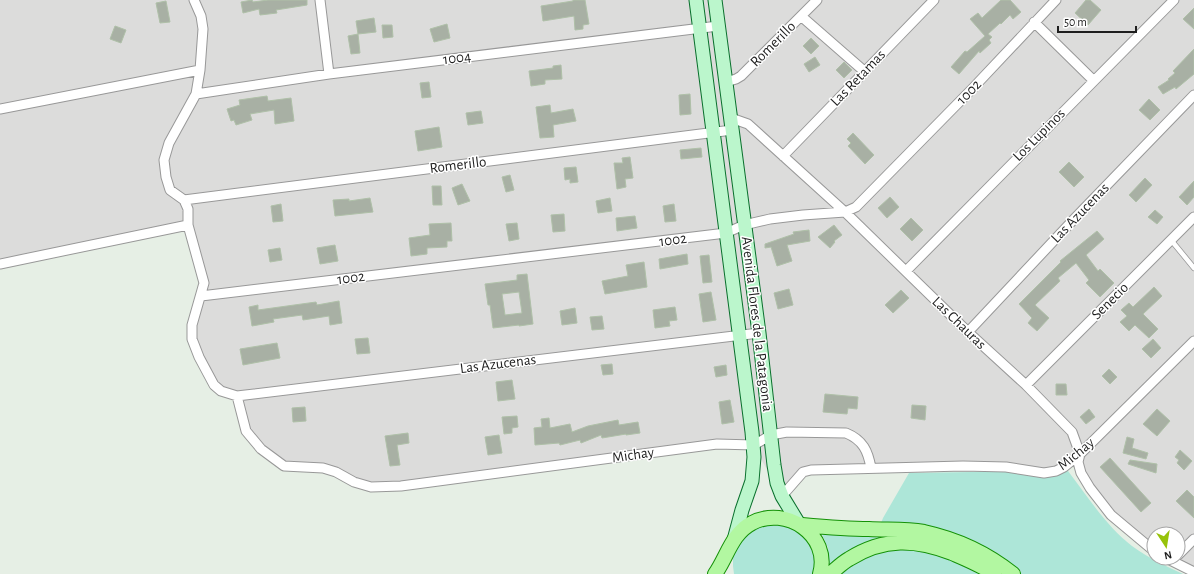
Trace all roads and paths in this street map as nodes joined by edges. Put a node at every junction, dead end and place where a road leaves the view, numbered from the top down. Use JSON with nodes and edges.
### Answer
{"nodes":[{"id":1,"x":194,"y":0,"type":"edge"},
{"id":2,"x":320,"y":0,"type":"edge"},
{"id":3,"x":696,"y":0,"type":"edge"},
{"id":4,"x":715,"y":0,"type":"edge"},
{"id":5,"x":817,"y":0,"type":"edge"},
{"id":6,"x":934,"y":0,"type":"edge"},
{"id":7,"x":1056,"y":0,"type":"edge"},
{"id":8,"x":1174,"y":0,"type":"edge"},
{"id":9,"x":801,"y":16,"type":"junction"},
{"id":10,"x":1034,"y":22,"type":"junction"},
{"id":11,"x":718,"y":26,"type":"junction"},
{"id":12,"x":700,"y":28,"type":"junction"},
{"id":13,"x":200,"y":70,"type":"junction"},
{"id":14,"x":864,"y":71,"type":"junction"},
{"id":15,"x":329,"y":74,"type":"junction"},
{"id":16,"x":1094,"y":81,"type":"junction"},
{"id":17,"x":726,"y":82,"type":"junction"},
{"id":18,"x":196,"y":94,"type":"junction"},
{"id":19,"x":1194,"y":95,"type":"edge"},
{"id":20,"x":0,"y":109,"type":"edge"},
{"id":21,"x":732,"y":124,"type":"junction"},
{"id":22,"x":713,"y":133,"type":"junction"},
{"id":23,"x":783,"y":156,"type":"junction"},
{"id":24,"x":184,"y":200,"type":"junction"},
{"id":25,"x":845,"y":212,"type":"junction"},
{"id":26,"x":1194,"y":217,"type":"edge"},
{"id":27,"x":188,"y":225,"type":"junction"},
{"id":28,"x":744,"y":225,"type":"junction"},
{"id":29,"x":726,"y":233,"type":"junction"},
{"id":30,"x":1171,"y":240,"type":"junction"},
{"id":31,"x":0,"y":264,"type":"edge"},
{"id":32,"x":1194,"y":268,"type":"edge"},
{"id":33,"x":906,"y":271,"type":"junction"},
{"id":34,"x":201,"y":296,"type":"junction"},
{"id":35,"x":968,"y":332,"type":"junction"},
{"id":36,"x":760,"y":333,"type":"junction"},
{"id":37,"x":740,"y":335,"type":"junction"},
{"id":38,"x":1194,"y":341,"type":"edge"},
{"id":39,"x":1026,"y":385,"type":"junction"},
{"id":40,"x":237,"y":396,"type":"junction"},
{"id":41,"x":771,"y":435,"type":"junction"},
{"id":42,"x":754,"y":445,"type":"junction"},
{"id":43,"x":1080,"y":454,"type":"junction"},
{"id":44,"x":871,"y":468,"type":"junction"},
{"id":45,"x":782,"y":496,"type":"junction"},
{"id":46,"x":800,"y":525,"type":"junction"},
{"id":47,"x":1194,"y":539,"type":"edge"},
{"id":48,"x":1146,"y":544,"type":"edge"},
{"id":49,"x":731,"y":546,"type":"junction"},
{"id":50,"x":1186,"y":546,"type":"edge"},
{"id":51,"x":1185,"y":566,"type":"edge"},
{"id":52,"x":1194,"y":572,"type":"edge"},
{"id":53,"x":715,"y":574,"type":"edge"},
{"id":54,"x":728,"y":574,"type":"edge"},
{"id":55,"x":820,"y":574,"type":"edge"},
{"id":56,"x":830,"y":574,"type":"edge"},
{"id":57,"x":994,"y":574,"type":"edge"},
{"id":58,"x":1013,"y":574,"type":"edge"}],
"edges":[{"from":1,"to":13,"type":"street"},
{"from":2,"to":15,"type":"street"},
{"from":3,"to":12,"type":"street","name":"Avenida Flores de la Patagonia"},
{"from":4,"to":11,"type":"street","name":"Avenida Flores de la Patagonia"},
{"from":5,"to":9,"type":"street","name":"Romerillo"},
{"from":6,"to":14,"type":"street","name":"Las Retamas"},
{"from":7,"to":10,"type":"street","name":"1002"},
{"from":8,"to":16,"type":"street","name":"Los Lupinos"},
{"from":9,"to":14,"type":"street"},
{"from":9,"to":17,"type":"street","name":"Romerillo"},
{"from":10,"to":16,"type":"street"},
{"from":10,"to":25,"type":"street","name":"1002"},
{"from":11,"to":12,"type":"street","name":"1004"},
{"from":11,"to":17,"type":"street","name":"Avenida Flores de la Patagonia"},
{"from":12,"to":15,"type":"street","name":"1004"},
{"from":12,"to":22,"type":"street","name":"Avenida Flores de la Patagonia"},
{"from":13,"to":18,"type":"street"},
{"from":13,"to":20,"type":"street"},
{"from":14,"to":23,"type":"street","name":"Las Retamas"},
{"from":15,"to":18,"type":"street","name":"1004"},
{"from":16,"to":33,"type":"street","name":"Los Lupinos"},
{"from":17,"to":21,"type":"street","name":"Avenida Flores de la Patagonia"},
{"from":18,"to":24,"type":"street"},
{"from":19,"to":35,"type":"street","name":"Las Azucenas"},
{"from":21,"to":22,"type":"street","name":"Romerillo"},
{"from":21,"to":23,"type":"street","name":"Las Chauras"},
{"from":21,"to":28,"type":"street","name":"Avenida Flores de la Patagonia"},
{"from":22,"to":24,"type":"street","name":"Romerillo"},
{"from":22,"to":29,"type":"street","name":"Avenida Flores de la Patagonia"},
{"from":23,"to":25,"type":"street","name":"Las Chauras"},
{"from":24,"to":27,"type":"street"},
{"from":25,"to":28,"type":"street","name":"1002"},
{"from":25,"to":33,"type":"street","name":"Las Chauras"},
{"from":26,"to":30,"type":"street","name":"Senecio"},
{"from":27,"to":31,"type":"street"},
{"from":27,"to":34,"type":"street"},
{"from":28,"to":29,"type":"street","name":"1002"},
{"from":28,"to":36,"type":"street","name":"Avenida Flores de la Patagonia"},
{"from":29,"to":34,"type":"street","name":"1002"},
{"from":29,"to":37,"type":"street","name":"Avenida Flores de la Patagonia"},
{"from":30,"to":32,"type":"lane"},
{"from":30,"to":39,"type":"street","name":"Senecio"},
{"from":33,"to":35,"type":"street","name":"Las Chauras"},
{"from":34,"to":40,"type":"street"},
{"from":35,"to":39,"type":"street","name":"Las Chauras"},
{"from":36,"to":37,"type":"street","name":"Las Azucenas"},
{"from":36,"to":41,"type":"street","name":"Avenida Flores de la Patagonia"},
{"from":37,"to":40,"type":"street","name":"Las Azucenas"},
{"from":37,"to":42,"type":"street","name":"Avenida Flores de la Patagonia"},
{"from":38,"to":43,"type":"street","name":"Michay"},
{"from":39,"to":43,"type":"street","name":"Las Chauras"},
{"from":40,"to":42,"type":"street","name":"Michay"},
{"from":41,"to":42,"type":"street"},
{"from":41,"to":44,"type":"street"},
{"from":41,"to":45,"type":"street","name":"Avenida Flores de la Patagonia"},
{"from":42,"to":49,"type":"street","name":"Avenida Flores de la Patagonia"},
{"from":43,"to":44,"type":"street","name":"Michay"},
{"from":43,"to":48,"type":"street","name":"Las Chauras"},
{"from":44,"to":45,"type":"street","name":"Michay"},
{"from":45,"to":46,"type":"street","name":"Avenida Flores de la Patagonia"},
{"from":46,"to":49,"type":"main road"},
{"from":46,"to":55,"type":"main road"},
{"from":46,"to":58,"type":"main road"},
{"from":47,"to":50,"type":"street"},
{"from":49,"to":53,"type":"main road"},
{"from":49,"to":54,"type":"main road"},
{"from":51,"to":52,"type":"street"},
{"from":56,"to":57,"type":"main road"}]}
